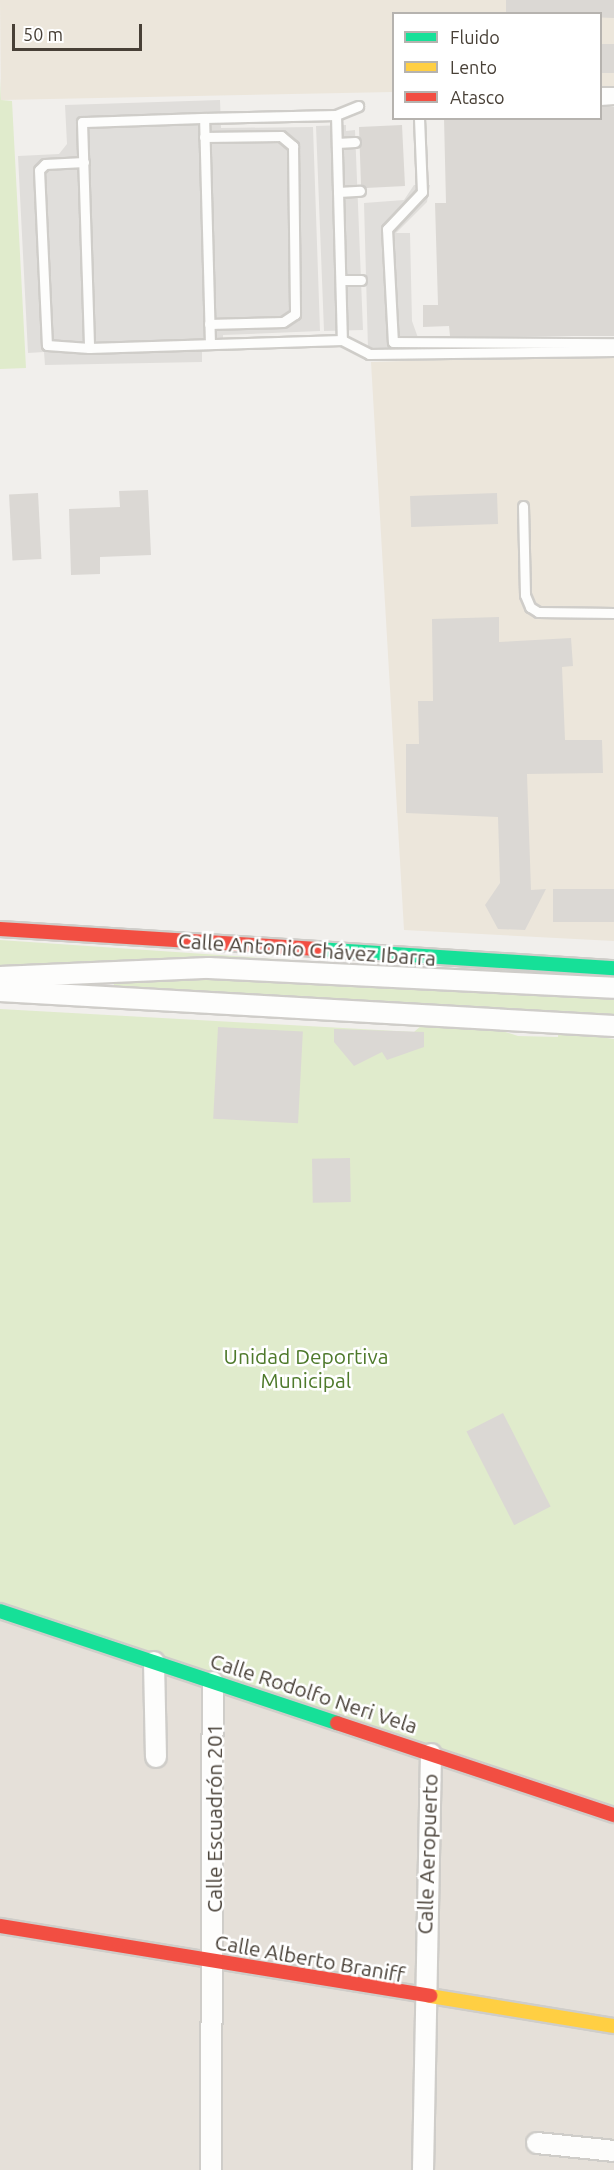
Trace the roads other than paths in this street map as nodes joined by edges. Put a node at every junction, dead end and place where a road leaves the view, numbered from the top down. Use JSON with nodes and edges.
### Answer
{"nodes":[{"id":1,"x":358,"y":106,"type":"dead end"},
{"id":2,"x":336,"y":115,"type":"junction"},
{"id":3,"x":204,"y":118,"type":"junction"},
{"id":4,"x":419,"y":120,"type":"edge"},
{"id":5,"x":204,"y":137,"type":"junction"},
{"id":6,"x":356,"y":142,"type":"dead end"},
{"id":7,"x":337,"y":143,"type":"junction"},
{"id":8,"x":84,"y":162,"type":"junction"},
{"id":9,"x":360,"y":191,"type":"dead end"},
{"id":10,"x":338,"y":192,"type":"junction"},
{"id":11,"x":340,"y":280,"type":"junction"},
{"id":12,"x":361,"y":280,"type":"dead end"},
{"id":13,"x":209,"y":324,"type":"junction"},
{"id":14,"x":342,"y":340,"type":"junction"},
{"id":15,"x":210,"y":344,"type":"junction"},
{"id":16,"x":614,"y":344,"type":"edge"},
{"id":17,"x":89,"y":348,"type":"junction"},
{"id":18,"x":614,"y":351,"type":"edge"},
{"id":19,"x":523,"y":506,"type":"dead end"},
{"id":20,"x":614,"y":613,"type":"edge"},
{"id":21,"x":0,"y":929,"type":"edge"},
{"id":22,"x":614,"y":968,"type":"edge"},
{"id":23,"x":0,"y":976,"type":"edge"},
{"id":24,"x":614,"y":988,"type":"edge"},
{"id":25,"x":0,"y":991,"type":"edge"},
{"id":26,"x":614,"y":1026,"type":"edge"},
{"id":27,"x":0,"y":1611,"type":"edge"},
{"id":28,"x":154,"y":1662,"type":"junction"},
{"id":29,"x":213,"y":1682,"type":"junction"},
{"id":30,"x":430,"y":1754,"type":"junction"},
{"id":31,"x":156,"y":1757,"type":"dead end"},
{"id":32,"x":614,"y":1815,"type":"edge"},
{"id":33,"x":0,"y":1926,"type":"edge"},
{"id":34,"x":215,"y":1963,"type":"junction"},
{"id":35,"x":423,"y":1998,"type":"junction"},
{"id":36,"x":614,"y":2026,"type":"edge"},
{"id":37,"x":537,"y":2143,"type":"dead end"},
{"id":38,"x":614,"y":2151,"type":"edge"},
{"id":39,"x":211,"y":2170,"type":"edge"},
{"id":40,"x":423,"y":2170,"type":"edge"}],
"edges":[{"from":1,"to":2,"type":"lane"},
{"from":2,"to":3,"type":"lane"},
{"from":2,"to":7,"type":"lane"},
{"from":3,"to":5,"type":"lane"},
{"from":3,"to":8,"type":"lane"},
{"from":4,"to":16,"type":"lane"},
{"from":5,"to":13,"type":"lane"},
{"from":5,"to":13,"type":"lane"},
{"from":6,"to":7,"type":"lane"},
{"from":7,"to":10,"type":"lane"},
{"from":8,"to":17,"type":"lane"},
{"from":8,"to":17,"type":"lane"},
{"from":9,"to":10,"type":"lane"},
{"from":10,"to":11,"type":"lane"},
{"from":11,"to":12,"type":"lane"},
{"from":11,"to":14,"type":"lane"},
{"from":13,"to":15,"type":"lane"},
{"from":14,"to":15,"type":"lane"},
{"from":14,"to":18,"type":"lane"},
{"from":15,"to":17,"type":"lane"},
{"from":19,"to":20,"type":"lane"},
{"from":21,"to":22,"type":"street","name":"Calle Antonio Chávez Ibarra"},
{"from":23,"to":24,"type":"street"},
{"from":25,"to":26,"type":"street"},
{"from":27,"to":28,"type":"street","name":"Calle Rodolfo Neri Vela"},
{"from":28,"to":29,"type":"street","name":"Calle Rodolfo Neri Vela"},
{"from":28,"to":31,"type":"street"},
{"from":29,"to":30,"type":"street","name":"Calle Rodolfo Neri Vela"},
{"from":29,"to":34,"type":"street","name":"Calle Escuadrón 201"},
{"from":30,"to":32,"type":"street","name":"Calle Rodolfo Neri Vela"},
{"from":30,"to":35,"type":"street","name":"Calle Aeropuerto"},
{"from":33,"to":34,"type":"street","name":"Calle Alberto Braniff"},
{"from":34,"to":35,"type":"street","name":"Calle Alberto Braniff"},
{"from":34,"to":39,"type":"street","name":"Calle Escuadrón 201"},
{"from":35,"to":36,"type":"street","name":"Calle Alberto Braniff"},
{"from":35,"to":40,"type":"street","name":"Calle Aeropuerto"},
{"from":37,"to":38,"type":"street"}]}
